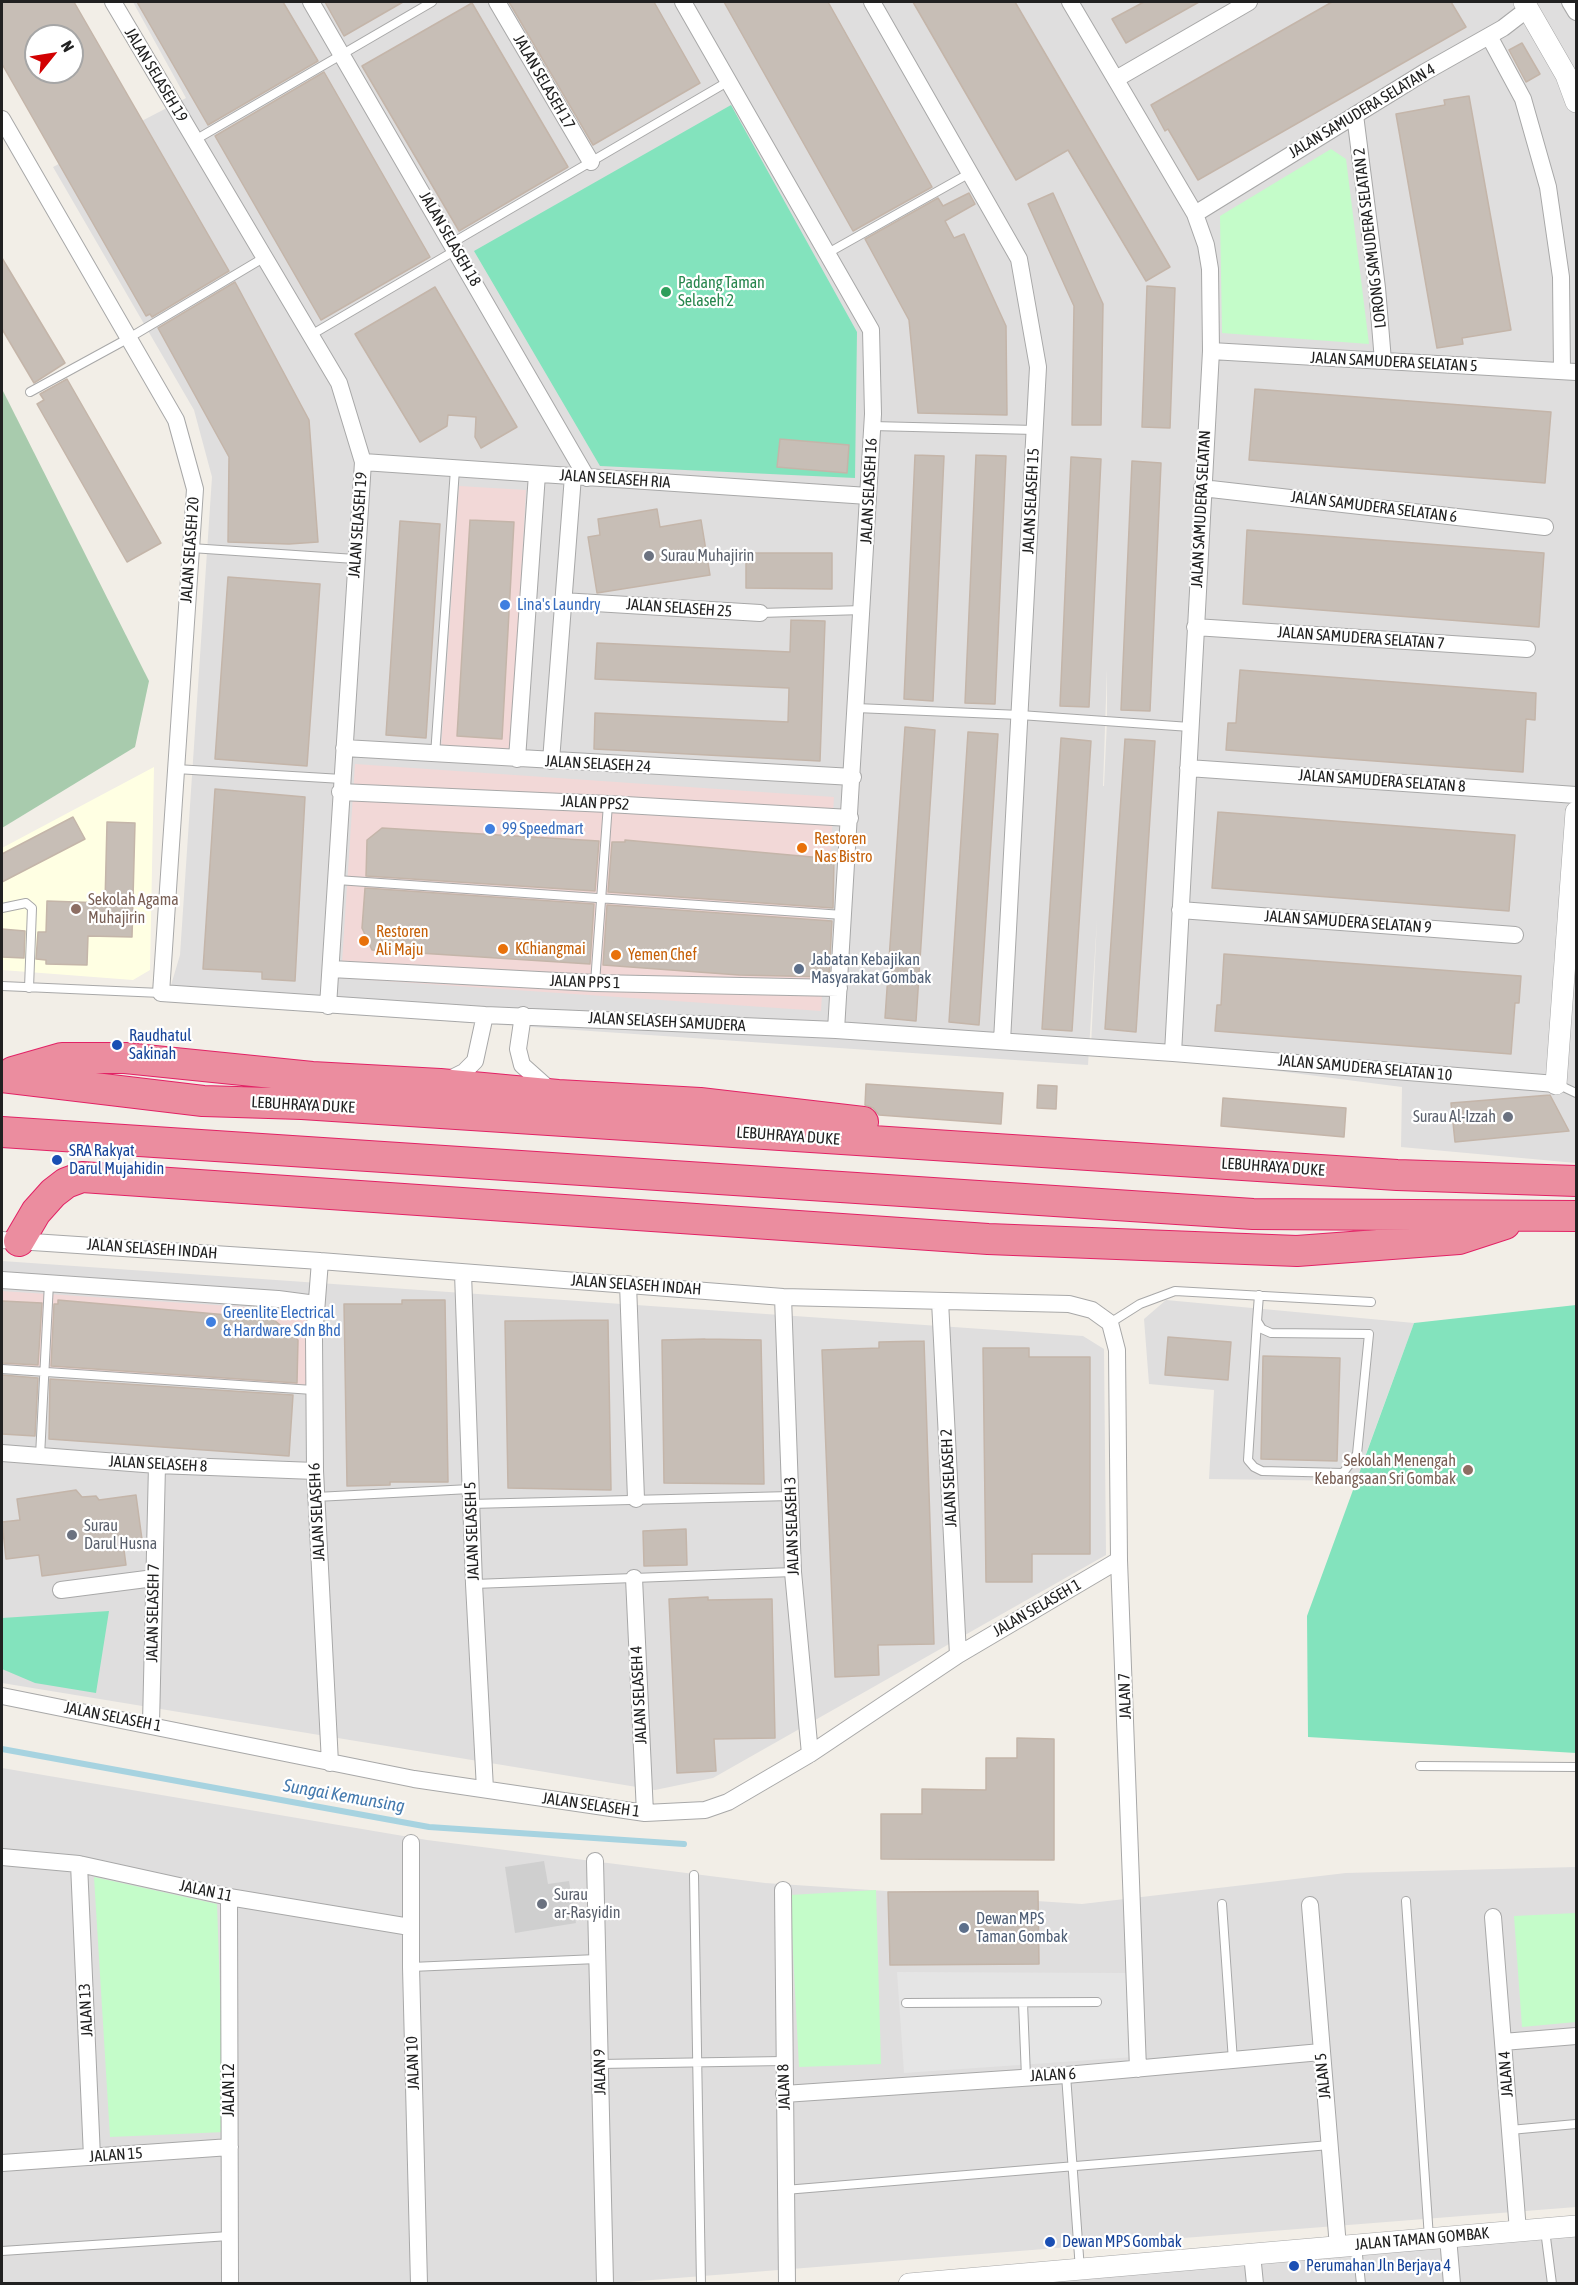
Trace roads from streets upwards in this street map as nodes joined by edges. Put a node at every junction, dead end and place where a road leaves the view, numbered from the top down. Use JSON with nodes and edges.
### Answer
{"nodes":[{"id":1,"x":112,"y":2,"type":"edge"},
{"id":2,"x":311,"y":2,"type":"edge"},
{"id":3,"x":497,"y":2,"type":"edge"},
{"id":4,"x":683,"y":2,"type":"edge"},
{"id":5,"x":872,"y":2,"type":"edge"},
{"id":6,"x":1070,"y":2,"type":"edge"},
{"id":7,"x":1249,"y":2,"type":"edge"},
{"id":8,"x":1570,"y":2,"type":"edge"},
{"id":9,"x":1527,"y":5,"type":"edge"},
{"id":10,"x":1576,"y":12,"type":"edge"},
{"id":11,"x":1489,"y":36,"type":"junction"},
{"id":12,"x":1116,"y":79,"type":"junction"},
{"id":13,"x":1576,"y":102,"type":"edge"},
{"id":14,"x":1355,"y":115,"type":"junction"},
{"id":15,"x":2,"y":119,"type":"edge"},
{"id":16,"x":591,"y":162,"type":"road end"},
{"id":17,"x":1195,"y":214,"type":"junction"},
{"id":18,"x":1211,"y":351,"type":"junction"},
{"id":19,"x":1383,"y":361,"type":"junction"},
{"id":20,"x":1569,"y":371,"type":"edge"},
{"id":21,"x":363,"y":462,"type":"junction"},
{"id":22,"x":537,"y":474,"type":"junction"},
{"id":23,"x":580,"y":477,"type":"junction"},
{"id":24,"x":1202,"y":488,"type":"junction"},
{"id":25,"x":868,"y":496,"type":"junction"},
{"id":26,"x":1545,"y":527,"type":"dead end"},
{"id":27,"x":562,"y":601,"type":"junction"},
{"id":28,"x":760,"y":614,"type":"road end"},
{"id":29,"x":1195,"y":627,"type":"junction"},
{"id":30,"x":1527,"y":649,"type":"dead end"},
{"id":31,"x":344,"y":748,"type":"junction"},
{"id":32,"x":518,"y":759,"type":"junction"},
{"id":33,"x":551,"y":761,"type":"junction"},
{"id":34,"x":1188,"y":768,"type":"junction"},
{"id":35,"x":853,"y":777,"type":"junction"},
{"id":36,"x":341,"y":785,"type":"junction"},
{"id":37,"x":1576,"y":795,"type":"edge"},
{"id":38,"x":1576,"y":812,"type":"edge"},
{"id":39,"x":850,"y":818,"type":"junction"},
{"id":40,"x":1180,"y":910,"type":"junction"},
{"id":41,"x":1515,"y":935,"type":"dead end"},
{"id":42,"x":1571,"y":958,"type":"edge"},
{"id":43,"x":331,"y":969,"type":"junction"},
{"id":44,"x":839,"y":988,"type":"junction"},
{"id":45,"x":161,"y":993,"type":"joint"},
{"id":46,"x":328,"y":1006,"type":"junction"},
{"id":47,"x":485,"y":1015,"type":"junction"},
{"id":48,"x":523,"y":1015,"type":"junction"},
{"id":49,"x":836,"y":1030,"type":"junction"},
{"id":50,"x":1002,"y":1041,"type":"junction"},
{"id":51,"x":1173,"y":1053,"type":"junction"},
{"id":52,"x":2,"y":1076,"type":"edge"},
{"id":53,"x":440,"y":1084,"type":"junction"},
{"id":54,"x":1556,"y":1084,"type":"joint"},
{"id":55,"x":558,"y":1095,"type":"junction"},
{"id":56,"x":2,"y":1132,"type":"edge"},
{"id":57,"x":1085,"y":1155,"type":"junction"},
{"id":58,"x":1576,"y":1181,"type":"edge"},
{"id":59,"x":1525,"y":1216,"type":"junction"},
{"id":60,"x":1576,"y":1216,"type":"edge"},
{"id":61,"x":10,"y":1240,"type":"edge"},
{"id":62,"x":320,"y":1261,"type":"junction"},
{"id":63,"x":463,"y":1273,"type":"junction"},
{"id":64,"x":2,"y":1280,"type":"edge"},
{"id":65,"x":628,"y":1284,"type":"junction"},
{"id":66,"x":783,"y":1297,"type":"junction"},
{"id":67,"x":940,"y":1301,"type":"junction"},
{"id":68,"x":316,"y":1304,"type":"junction"},
{"id":69,"x":1110,"y":1323,"type":"joint"},
{"id":70,"x":2,"y":1453,"type":"edge"},
{"id":71,"x":157,"y":1466,"type":"junction"},
{"id":72,"x":315,"y":1471,"type":"junction"},
{"id":73,"x":636,"y":1499,"type":"road end"},
{"id":74,"x":1119,"y":1560,"type":"junction"},
{"id":75,"x":154,"y":1578,"type":"junction"},
{"id":76,"x":634,"y":1578,"type":"road end"},
{"id":77,"x":61,"y":1590,"type":"dead end"},
{"id":78,"x":958,"y":1655,"type":"junction"},
{"id":79,"x":2,"y":1696,"type":"edge"},
{"id":80,"x":151,"y":1724,"type":"junction"},
{"id":81,"x":810,"y":1754,"type":"junction"},
{"id":82,"x":330,"y":1763,"type":"junction"},
{"id":83,"x":485,"y":1789,"type":"junction"},
{"id":84,"x":645,"y":1813,"type":"junction"},
{"id":85,"x":411,"y":1843,"type":"dead end"},
{"id":86,"x":2,"y":1857,"type":"edge"},
{"id":87,"x":595,"y":1861,"type":"dead end"},
{"id":88,"x":79,"y":1864,"type":"junction"},
{"id":89,"x":783,"y":1890,"type":"dead end"},
{"id":90,"x":229,"y":1897,"type":"junction"},
{"id":91,"x":1310,"y":1905,"type":"dead end"},
{"id":92,"x":1493,"y":1917,"type":"dead end"},
{"id":93,"x":411,"y":1927,"type":"junction"},
{"id":94,"x":1576,"y":2036,"type":"edge"},
{"id":95,"x":1503,"y":2042,"type":"junction"},
{"id":96,"x":1321,"y":2052,"type":"junction"},
{"id":97,"x":1138,"y":2069,"type":"junction"},
{"id":98,"x":784,"y":2094,"type":"junction"},
{"id":99,"x":230,"y":2147,"type":"junction"},
{"id":100,"x":92,"y":2157,"type":"junction"},
{"id":101,"x":2,"y":2163,"type":"edge"},
{"id":102,"x":1576,"y":2226,"type":"edge"},
{"id":103,"x":1518,"y":2231,"type":"junction"},
{"id":104,"x":1438,"y":2238,"type":"junction"},
{"id":105,"x":1348,"y":2246,"type":"junction"},
{"id":106,"x":1252,"y":2254,"type":"junction"},
{"id":107,"x":1072,"y":2275,"type":"edge"},
{"id":108,"x":230,"y":2283,"type":"edge"},
{"id":109,"x":419,"y":2283,"type":"edge"},
{"id":110,"x":605,"y":2283,"type":"edge"},
{"id":111,"x":787,"y":2283,"type":"edge"},
{"id":112,"x":909,"y":2283,"type":"edge"},
{"id":113,"x":1255,"y":2283,"type":"edge"},
{"id":114,"x":1452,"y":2283,"type":"edge"}],
"edges":[{"from":1,"to":21,"type":"street","name":"JALAN SELASEH 19"},
{"from":2,"to":23,"type":"street","name":"JALAN SELASEH 18"},
{"from":3,"to":16,"type":"street","name":"JALAN SELASEH 17"},
{"from":4,"to":25,"type":"street","name":"JALAN SELASEH 16"},
{"from":5,"to":50,"type":"street","name":"JALAN SELASEH 15"},
{"from":6,"to":12,"type":"street","name":"JALAN SAMUDERA SELATAN"},
{"from":7,"to":12,"type":"street"},
{"from":8,"to":10,"type":"street"},
{"from":9,"to":11,"type":"street","name":"JALAN SAMUDERA SELATAN 4"},
{"from":9,"to":13,"type":"street"},
{"from":11,"to":14,"type":"street","name":"JALAN SAMUDERA SELATAN 4"},
{"from":11,"to":20,"type":"street"},
{"from":12,"to":17,"type":"street","name":"JALAN SAMUDERA SELATAN"},
{"from":14,"to":17,"type":"street","name":"JALAN SAMUDERA SELATAN 4"},
{"from":14,"to":19,"type":"street","name":"LORONG SAMUDERA SELATAN 2"},
{"from":15,"to":45,"type":"street","name":"JALAN SELASEH 20"},
{"from":17,"to":18,"type":"street","name":"JALAN SAMUDERA SELATAN"},
{"from":18,"to":19,"type":"street","name":"JALAN SAMUDERA SELATAN 5"},
{"from":18,"to":24,"type":"street","name":"JALAN SAMUDERA SELATAN"},
{"from":19,"to":20,"type":"street","name":"JALAN SAMUDERA SELATAN 5"},
{"from":21,"to":22,"type":"street","name":"JALAN SELASEH RIA"},
{"from":21,"to":31,"type":"street","name":"JALAN SELASEH 19"},
{"from":22,"to":23,"type":"street","name":"JALAN SELASEH RIA"},
{"from":22,"to":32,"type":"street"},
{"from":23,"to":25,"type":"street","name":"JALAN SELASEH RIA"},
{"from":23,"to":27,"type":"street"},
{"from":24,"to":26,"type":"street","name":"JALAN SAMUDERA SELATAN 6"},
{"from":24,"to":29,"type":"street","name":"JALAN SAMUDERA SELATAN"},
{"from":25,"to":35,"type":"street","name":"JALAN SELASEH 16"},
{"from":27,"to":28,"type":"street","name":"JALAN SELASEH 25"},
{"from":27,"to":33,"type":"street"},
{"from":29,"to":30,"type":"street","name":"JALAN SAMUDERA SELATAN 7"},
{"from":29,"to":34,"type":"street","name":"JALAN SAMUDERA SELATAN"},
{"from":31,"to":32,"type":"street","name":"JALAN SELASEH 24"},
{"from":31,"to":36,"type":"street","name":"JALAN SELASEH 19"},
{"from":32,"to":33,"type":"street","name":"JALAN SELASEH 24"},
{"from":33,"to":35,"type":"street","name":"JALAN SELASEH 24"},
{"from":34,"to":37,"type":"street","name":"JALAN SAMUDERA SELATAN 8"},
{"from":34,"to":40,"type":"street","name":"JALAN SAMUDERA SELATAN"},
{"from":35,"to":39,"type":"street","name":"JALAN SELASEH 16"},
{"from":36,"to":39,"type":"street","name":"JALAN PPS2"},
{"from":36,"to":43,"type":"street","name":"JALAN SELASEH 19"},
{"from":38,"to":42,"type":"street"},
{"from":39,"to":44,"type":"street","name":"JALAN SELASEH 16"},
{"from":40,"to":41,"type":"street","name":"JALAN SAMUDERA SELATAN 9"},
{"from":40,"to":51,"type":"street","name":"JALAN SAMUDERA SELATAN"},
{"from":42,"to":54,"type":"street"},
{"from":43,"to":44,"type":"street","name":"JALAN PPS 1"},
{"from":43,"to":46,"type":"street","name":"JALAN SELASEH 19"},
{"from":44,"to":49,"type":"street","name":"JALAN SELASEH 16"},
{"from":45,"to":46,"type":"street","name":"JALAN SELASEH SAMUDERA"},
{"from":46,"to":47,"type":"street","name":"JALAN SELASEH SAMUDERA"},
{"from":47,"to":48,"type":"street","name":"JALAN SELASEH SAMUDERA"},
{"from":47,"to":53,"type":"street"},
{"from":48,"to":49,"type":"street","name":"JALAN SELASEH SAMUDERA"},
{"from":48,"to":55,"type":"street"},
{"from":49,"to":50,"type":"street","name":"JALAN SELASEH SAMUDERA"},
{"from":50,"to":51,"type":"street","name":"JALAN SELASEH SAMUDERA"},
{"from":51,"to":54,"type":"street","name":"JALAN SAMUDERA SELATAN 10"},
{"from":52,"to":53,"type":"highway"},
{"from":52,"to":57,"type":"highway","name":"LEBUHRAYA DUKE"},
{"from":53,"to":55,"type":"highway"},
{"from":55,"to":57,"type":"highway"},
{"from":56,"to":59,"type":"highway"},
{"from":57,"to":58,"type":"highway","name":"LEBUHRAYA DUKE"},
{"from":59,"to":60,"type":"highway"},
{"from":59,"to":61,"type":"highway"},
{"from":61,"to":62,"type":"street","name":"JALAN SELASEH INDAH"},
{"from":62,"to":63,"type":"street","name":"JALAN SELASEH INDAH"},
{"from":62,"to":68,"type":"street","name":"JALAN SELASEH 6"},
{"from":63,"to":65,"type":"street","name":"JALAN SELASEH INDAH"},
{"from":63,"to":83,"type":"street","name":"JALAN SELASEH 5"},
{"from":64,"to":68,"type":"street"},
{"from":65,"to":66,"type":"street","name":"JALAN SELASEH INDAH"},
{"from":65,"to":73,"type":"street"},
{"from":66,"to":67,"type":"street","name":"JALAN SELASEH INDAH"},
{"from":66,"to":81,"type":"street","name":"JALAN SELASEH 3"},
{"from":67,"to":69,"type":"street","name":"JALAN SELASEH INDAH"},
{"from":67,"to":78,"type":"street","name":"JALAN SELASEH 2"},
{"from":68,"to":72,"type":"street","name":"JALAN SELASEH 6"},
{"from":69,"to":74,"type":"street","name":"JALAN 7"},
{"from":70,"to":71,"type":"street","name":"JALAN SELASEH 8"},
{"from":71,"to":72,"type":"street","name":"JALAN SELASEH 8"},
{"from":71,"to":75,"type":"street","name":"JALAN SELASEH 7"},
{"from":72,"to":82,"type":"street","name":"JALAN SELASEH 6"},
{"from":74,"to":78,"type":"street","name":"JALAN SELASEH 1"},
{"from":74,"to":97,"type":"street","name":"JALAN 7"},
{"from":75,"to":77,"type":"street"},
{"from":75,"to":80,"type":"street","name":"JALAN SELASEH 7"},
{"from":76,"to":84,"type":"street","name":"JALAN SELASEH 4"},
{"from":78,"to":81,"type":"street","name":"JALAN SELASEH 1"},
{"from":79,"to":80,"type":"street","name":"JALAN SELASEH 1"},
{"from":80,"to":82,"type":"street","name":"JALAN SELASEH 1"},
{"from":81,"to":84,"type":"street","name":"JALAN SELASEH 1"},
{"from":82,"to":83,"type":"street","name":"JALAN SELASEH 1"},
{"from":83,"to":84,"type":"street","name":"JALAN SELASEH 1"},
{"from":85,"to":93,"type":"street","name":"JALAN 10"},
{"from":86,"to":88,"type":"street","name":"JALAN 11"},
{"from":87,"to":110,"type":"street","name":"JALAN 9"},
{"from":88,"to":90,"type":"street","name":"JALAN 11"},
{"from":88,"to":100,"type":"street","name":"JALAN 13"},
{"from":89,"to":98,"type":"street","name":"JALAN 8"},
{"from":90,"to":93,"type":"street","name":"JALAN 11"},
{"from":90,"to":99,"type":"street","name":"JALAN 12"},
{"from":91,"to":96,"type":"street","name":"JALAN 5"},
{"from":92,"to":95,"type":"street","name":"JALAN 4"},
{"from":93,"to":109,"type":"street","name":"JALAN 10"},
{"from":94,"to":95,"type":"street"},
{"from":95,"to":103,"type":"street","name":"JALAN 4"},
{"from":96,"to":97,"type":"street","name":"JALAN 6"},
{"from":96,"to":105,"type":"street","name":"JALAN 5"},
{"from":97,"to":98,"type":"street","name":"JALAN 6"},
{"from":98,"to":111,"type":"street","name":"JALAN 8"},
{"from":99,"to":100,"type":"street","name":"JALAN 15"},
{"from":99,"to":108,"type":"street","name":"JALAN 12"},
{"from":100,"to":101,"type":"street","name":"JALAN 15"},
{"from":102,"to":103,"type":"street","name":"JALAN TAMAN GOMBAK"},
{"from":103,"to":104,"type":"street","name":"JALAN TAMAN GOMBAK"},
{"from":104,"to":105,"type":"street","name":"JALAN TAMAN GOMBAK"},
{"from":104,"to":114,"type":"street"},
{"from":105,"to":106,"type":"street","name":"JALAN TAMAN GOMBAK"},
{"from":106,"to":107,"type":"street","name":"JALAN TAMAN GOMBAK"},
{"from":106,"to":113,"type":"street"},
{"from":107,"to":112,"type":"street","name":"JALAN TAMAN GOMBAK"}]}
